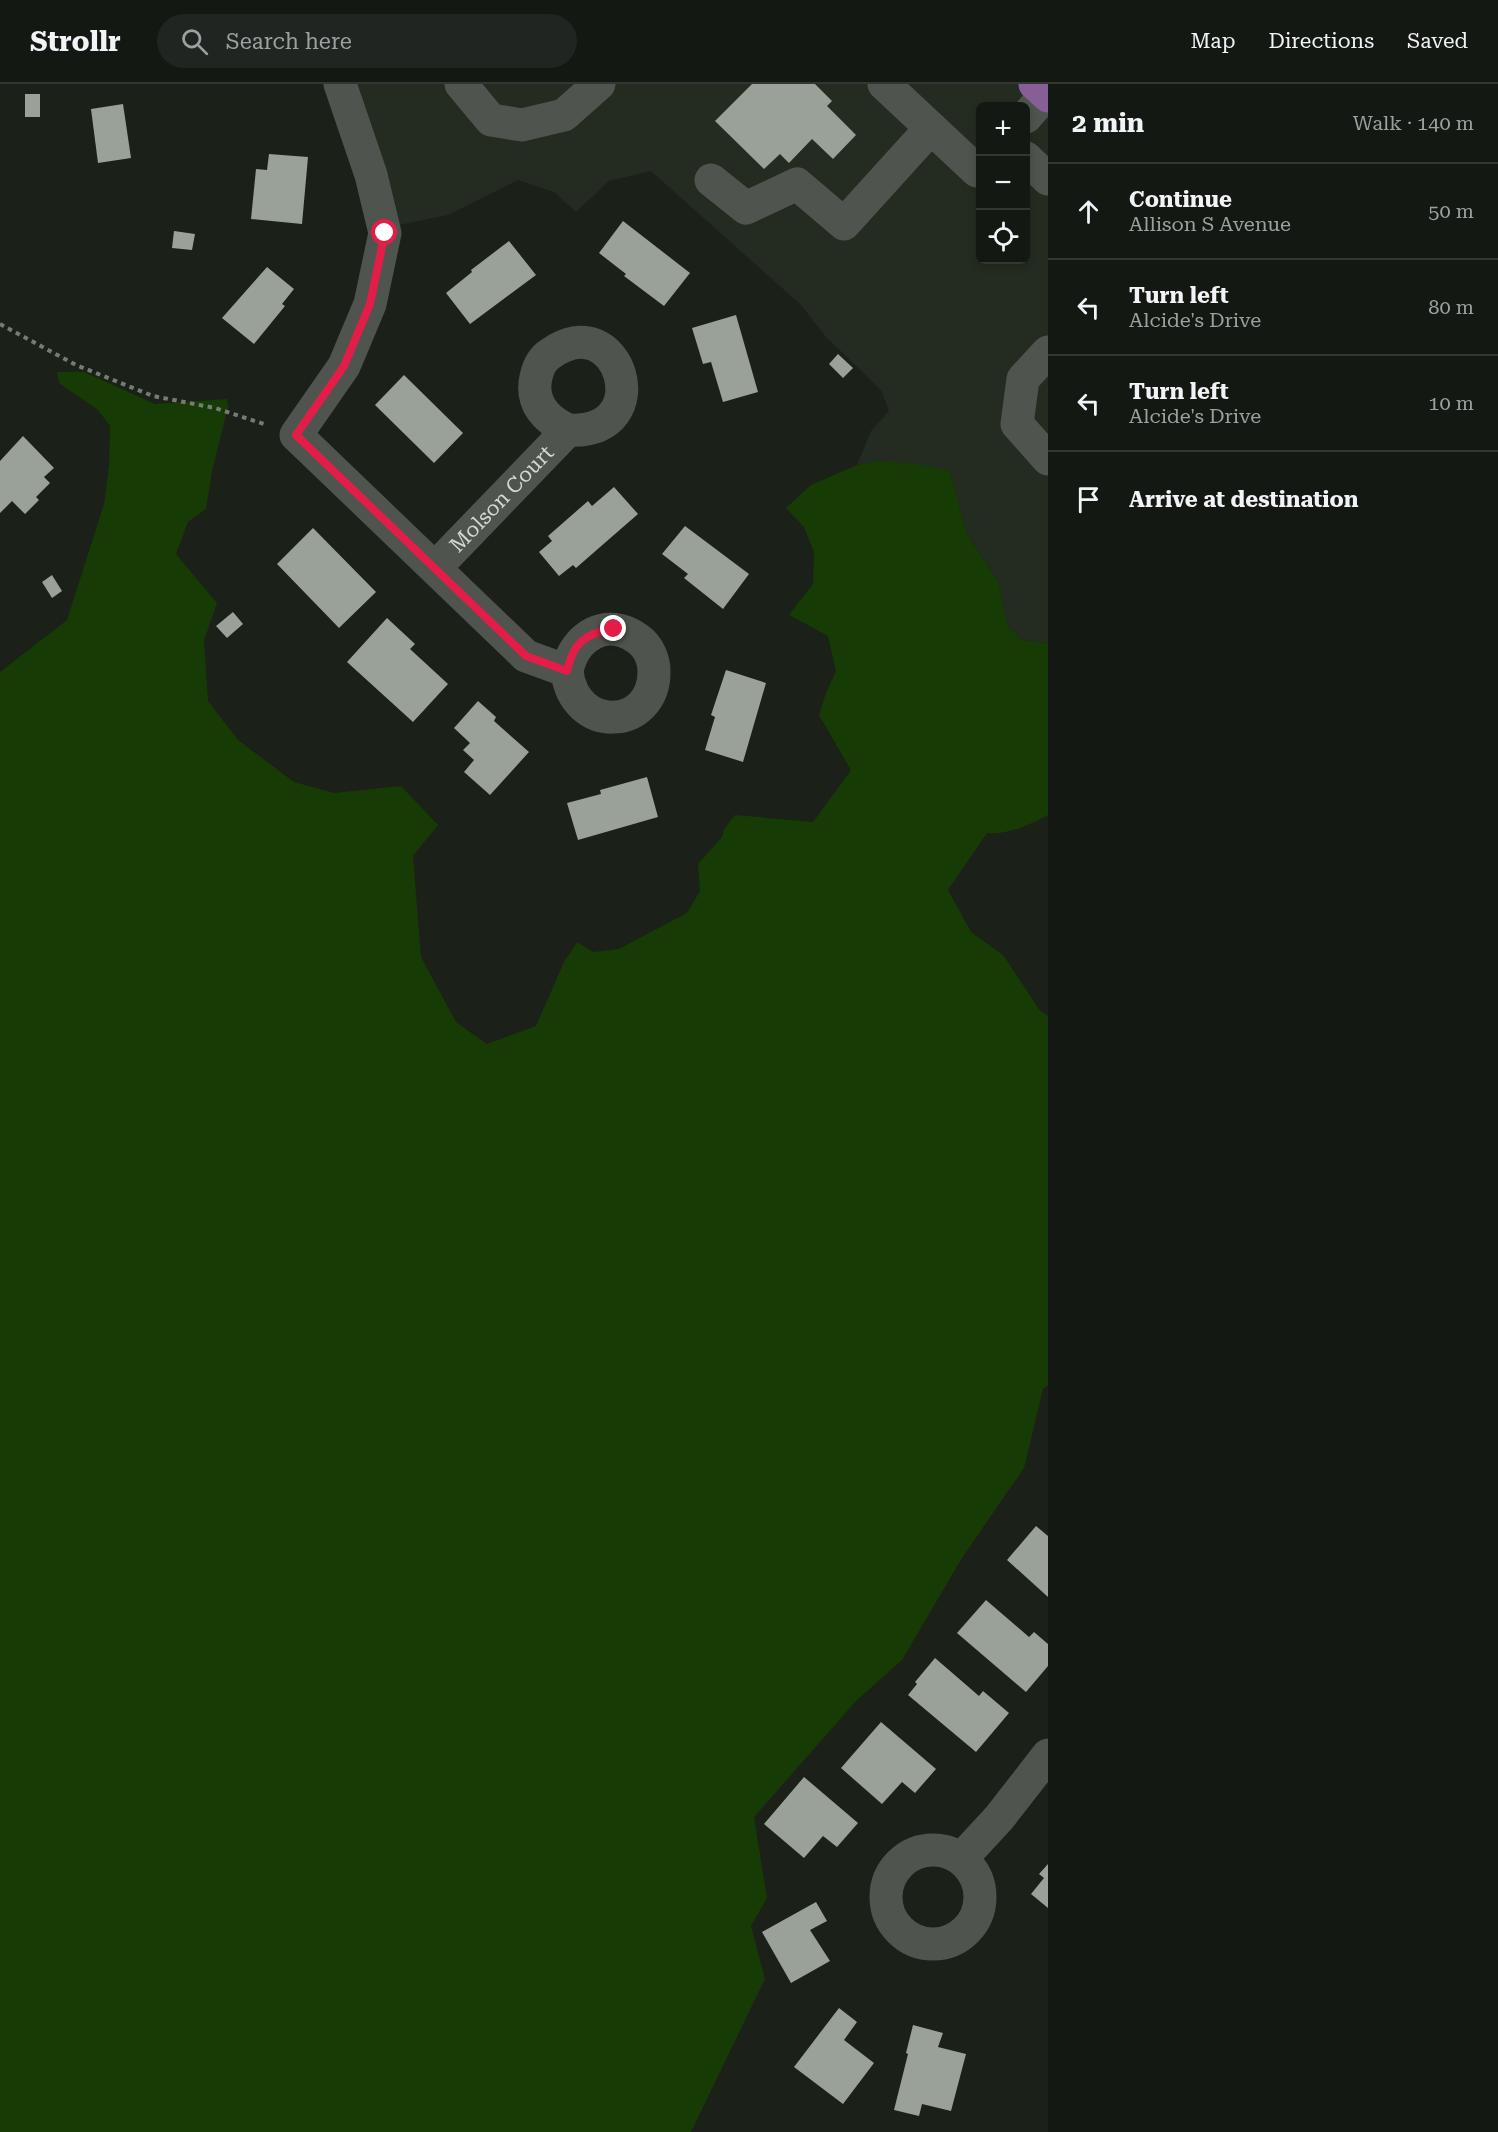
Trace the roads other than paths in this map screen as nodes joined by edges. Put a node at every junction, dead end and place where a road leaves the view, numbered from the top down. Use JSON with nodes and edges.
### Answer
{"nodes":[{"id":1,"x":340,"y":84,"type":"edge"},
{"id":2,"x":461,"y":84,"type":"edge"},
{"id":3,"x":599,"y":84,"type":"edge"},
{"id":4,"x":884,"y":84,"type":"edge"},
{"id":5,"x":931,"y":128,"type":"junction"},
{"id":6,"x":1030,"y":162,"type":"edge"},
{"id":7,"x":976,"y":170,"type":"edge"},
{"id":8,"x":1048,"y":179,"type":"edge"},
{"id":9,"x":711,"y":180,"type":"dead end"},
{"id":10,"x":1048,"y":352,"type":"edge"},
{"id":11,"x":568,"y":430,"type":"dead end"},
{"id":12,"x":1048,"y":459,"type":"edge"},
{"id":13,"x":435,"y":568,"type":"junction"},
{"id":14,"x":567,"y":671,"type":"dead end"},
{"id":15,"x":1048,"y":1755,"type":"edge"},
{"id":16,"x":961,"y":1859,"type":"dead end"}],
"edges":[{"from":1,"to":13,"type":"street"},
{"from":2,"to":3,"type":"street"},
{"from":4,"to":5,"type":"street"},
{"from":5,"to":7,"type":"street"},
{"from":5,"to":9,"type":"street"},
{"from":6,"to":8,"type":"street"},
{"from":10,"to":12,"type":"street"},
{"from":11,"to":13,"type":"street","name":"Molson Court"},
{"from":13,"to":14,"type":"street"},
{"from":15,"to":16,"type":"street"}]}
